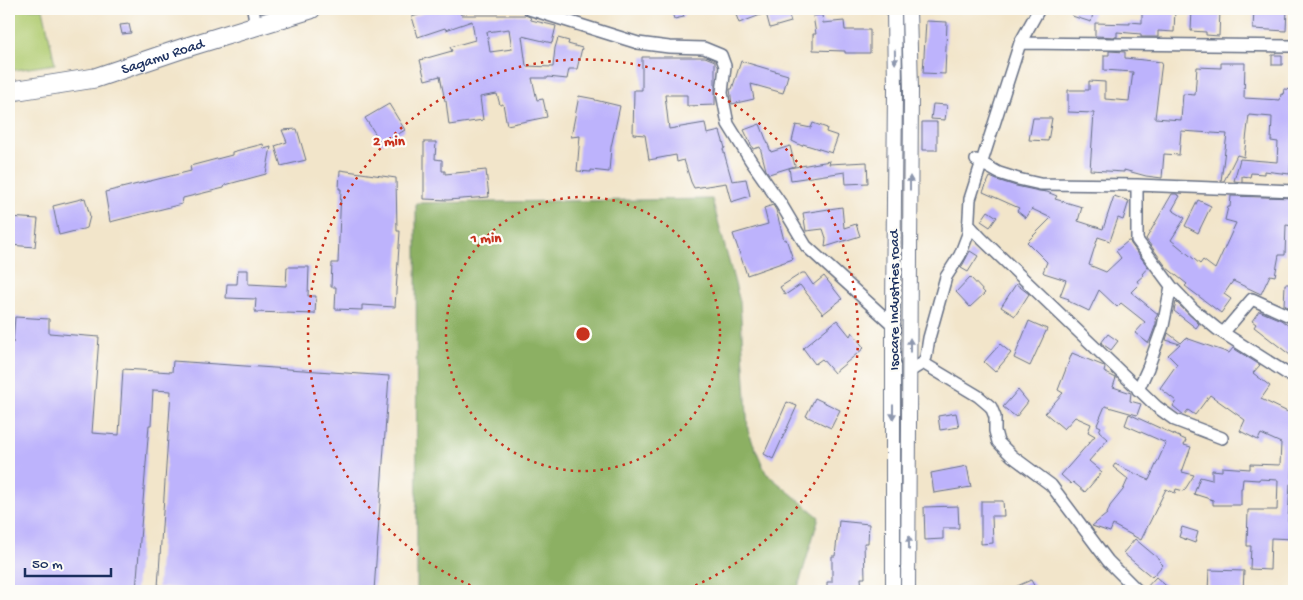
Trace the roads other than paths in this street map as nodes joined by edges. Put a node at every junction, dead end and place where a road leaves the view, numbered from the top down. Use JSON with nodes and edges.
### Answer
{"nodes":[{"id":1,"x":311,"y":9,"type":"edge"},
{"id":2,"x":529,"y":9,"type":"edge"},
{"id":3,"x":894,"y":9,"type":"edge"},
{"id":4,"x":910,"y":9,"type":"edge"},
{"id":5,"x":1039,"y":9,"type":"edge"},
{"id":6,"x":255,"y":17,"type":"edge"},
{"id":7,"x":1020,"y":43,"type":"junction"},
{"id":8,"x":1294,"y":46,"type":"edge"},
{"id":9,"x":895,"y":90,"type":"junction"},
{"id":10,"x":911,"y":90,"type":"junction"},
{"id":11,"x":9,"y":91,"type":"edge"},
{"id":12,"x":978,"y":161,"type":"junction"},
{"id":13,"x":1137,"y":184,"type":"junction"},
{"id":14,"x":1294,"y":190,"type":"edge"},
{"id":15,"x":968,"y":224,"type":"junction"},
{"id":16,"x":1171,"y":286,"type":"junction"},
{"id":17,"x":1294,"y":318,"type":"edge"},
{"id":18,"x":893,"y":324,"type":"junction"},
{"id":19,"x":1224,"y":332,"type":"junction"},
{"id":20,"x":923,"y":363,"type":"junction"},
{"id":21,"x":910,"y":371,"type":"junction"},
{"id":22,"x":1294,"y":378,"type":"edge"},
{"id":23,"x":1138,"y":390,"type":"junction"},
{"id":24,"x":1222,"y":438,"type":"dead end"},
{"id":25,"x":892,"y":591,"type":"edge"},
{"id":26,"x":908,"y":591,"type":"edge"},
{"id":27,"x":1138,"y":591,"type":"edge"}],
"edges":[{"from":1,"to":6,"type":"highway","name":"Sagamu Road"},
{"from":2,"to":18,"type":"street"},
{"from":3,"to":9,"type":"street","name":"Isocare Industries road","one_way":true},
{"from":4,"to":10,"type":"street","name":"Isocare Industries road"},
{"from":5,"to":7,"type":"street"},
{"from":6,"to":11,"type":"highway","name":"Sagamu Road"},
{"from":7,"to":8,"type":"street"},
{"from":7,"to":12,"type":"street"},
{"from":9,"to":10,"type":"street"},
{"from":9,"to":18,"type":"street","name":"Isocare Industries road"},
{"from":21,"to":10,"type":"street","name":"Isocare Industries road","one_way":true},
{"from":12,"to":13,"type":"street"},
{"from":12,"to":15,"type":"street"},
{"from":13,"to":14,"type":"street"},
{"from":13,"to":16,"type":"street"},
{"from":15,"to":20,"type":"street"},
{"from":15,"to":23,"type":"street"},
{"from":16,"to":19,"type":"street"},
{"from":16,"to":23,"type":"street"},
{"from":17,"to":19,"type":"street"},
{"from":18,"to":25,"type":"street","name":"Isocare Industries road","one_way":true},
{"from":19,"to":22,"type":"street"},
{"from":20,"to":21,"type":"street"},
{"from":20,"to":27,"type":"street"},
{"from":26,"to":21,"type":"street","name":"Isocare Industries road","one_way":true},
{"from":23,"to":24,"type":"street"}]}
